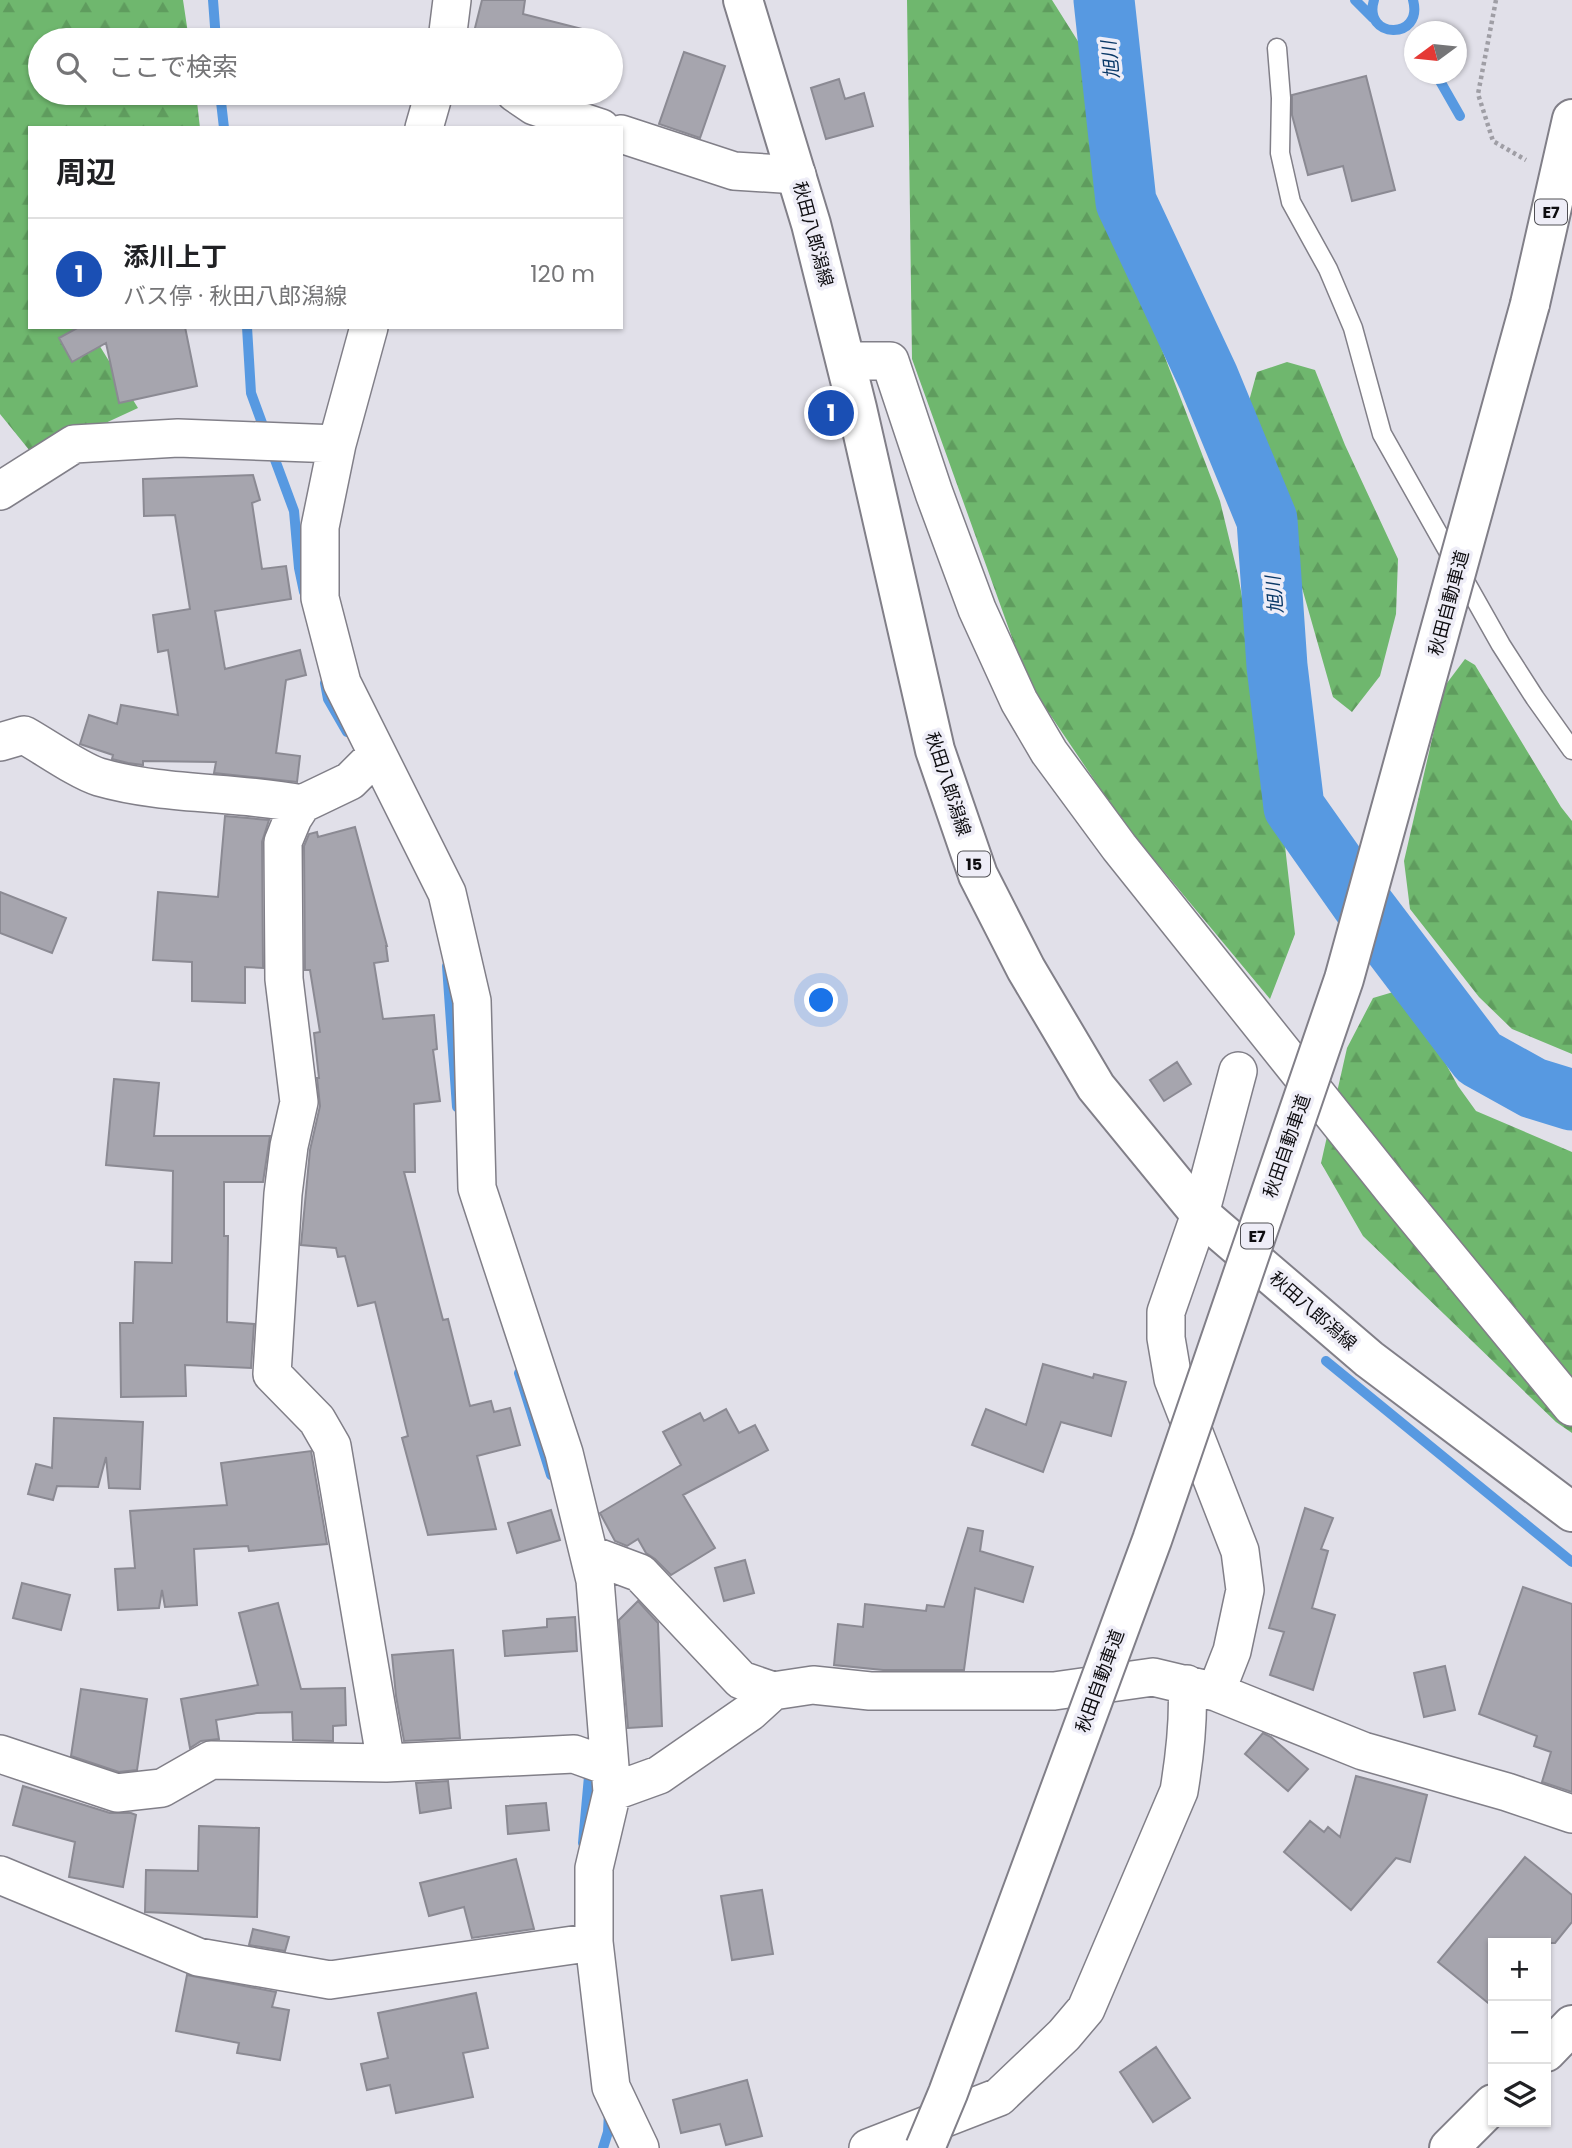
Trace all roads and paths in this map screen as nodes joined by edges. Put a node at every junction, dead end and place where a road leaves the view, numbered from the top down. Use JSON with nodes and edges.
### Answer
{"nodes":[{"id":1,"x":452,"y":0,"type":"edge"},
{"id":2,"x":743,"y":0,"type":"edge"},
{"id":3,"x":1496,"y":0,"type":"edge"},
{"id":4,"x":448,"y":28,"type":"edge"},
{"id":5,"x":1277,"y":48,"type":"dead end"},
{"id":6,"x":431,"y":105,"type":"edge"},
{"id":7,"x":533,"y":105,"type":"edge"},
{"id":8,"x":1572,"y":120,"type":"edge"},
{"id":9,"x":425,"y":126,"type":"edge"},
{"id":10,"x":595,"y":126,"type":"edge"},
{"id":11,"x":623,"y":135,"type":"edge"},
{"id":12,"x":1527,"y":161,"type":"dead end"},
{"id":13,"x":797,"y":175,"type":"junction"},
{"id":14,"x":368,"y":329,"type":"edge"},
{"id":15,"x":846,"y":361,"type":"junction"},
{"id":16,"x":337,"y":443,"type":"junction"},
{"id":17,"x":0,"y":491,"type":"edge"},
{"id":18,"x":0,"y":742,"type":"edge"},
{"id":19,"x":1572,"y":750,"type":"edge"},
{"id":20,"x":368,"y":763,"type":"junction"},
{"id":21,"x":302,"y":804,"type":"junction"},
{"id":22,"x":1238,"y":1071,"type":"dead end"},
{"id":23,"x":1200,"y":1214,"type":"junction"},
{"id":24,"x":1572,"y":1407,"type":"edge"},
{"id":25,"x":1572,"y":1512,"type":"edge"},
{"id":26,"x":589,"y":1554,"type":"junction"},
{"id":27,"x":1201,"y":1688,"type":"junction"},
{"id":28,"x":773,"y":1692,"type":"junction"},
{"id":29,"x":0,"y":1754,"type":"edge"},
{"id":30,"x":386,"y":1763,"type":"junction"},
{"id":31,"x":601,"y":1769,"type":"junction"},
{"id":32,"x":1572,"y":1814,"type":"edge"},
{"id":33,"x":0,"y":1875,"type":"edge"},
{"id":34,"x":587,"y":1943,"type":"junction"},
{"id":35,"x":1572,"y":2025,"type":"edge"},
{"id":36,"x":1551,"y":2047,"type":"edge"},
{"id":37,"x":1488,"y":2109,"type":"edge"},
{"id":38,"x":640,"y":2148,"type":"edge"},
{"id":39,"x":868,"y":2148,"type":"edge"},
{"id":40,"x":925,"y":2148,"type":"edge"},
{"id":41,"x":1449,"y":2148,"type":"edge"}],
"edges":[{"from":1,"to":4,"type":"street"},
{"from":2,"to":13,"type":"main road","name":"秋田八郎潟線","number":"15"},
{"from":3,"to":12,"type":"path"},
{"from":5,"to":19,"type":"lane"},
{"from":6,"to":9,"type":"street"},
{"from":7,"to":10,"type":"street"},
{"from":8,"to":40,"type":"main road","name":"秋田自動車道","number":"E7","bridge":true},
{"from":11,"to":13,"type":"street"},
{"from":13,"to":15,"type":"main road","name":"秋田八郎潟線","number":"15"},
{"from":14,"to":16,"type":"street"},
{"from":15,"to":23,"type":"main road","name":"秋田八郎潟線","number":"15"},
{"from":15,"to":24,"type":"street"},
{"from":16,"to":17,"type":"street"},
{"from":16,"to":20,"type":"street"},
{"from":18,"to":21,"type":"street"},
{"from":20,"to":21,"type":"street"},
{"from":20,"to":26,"type":"street"},
{"from":21,"to":30,"type":"street"},
{"from":22,"to":23,"type":"street"},
{"from":23,"to":25,"type":"main road","name":"秋田八郎潟線","number":"15"},
{"from":23,"to":27,"type":"street"},
{"from":26,"to":28,"type":"street"},
{"from":26,"to":31,"type":"street"},
{"from":27,"to":28,"type":"street"},
{"from":27,"to":32,"type":"street"},
{"from":27,"to":39,"type":"street"},
{"from":28,"to":31,"type":"street"},
{"from":29,"to":30,"type":"street"},
{"from":30,"to":31,"type":"street"},
{"from":31,"to":34,"type":"street"},
{"from":33,"to":34,"type":"street"},
{"from":34,"to":38,"type":"street"},
{"from":35,"to":36,"type":"main road"},
{"from":37,"to":41,"type":"main road"}]}
